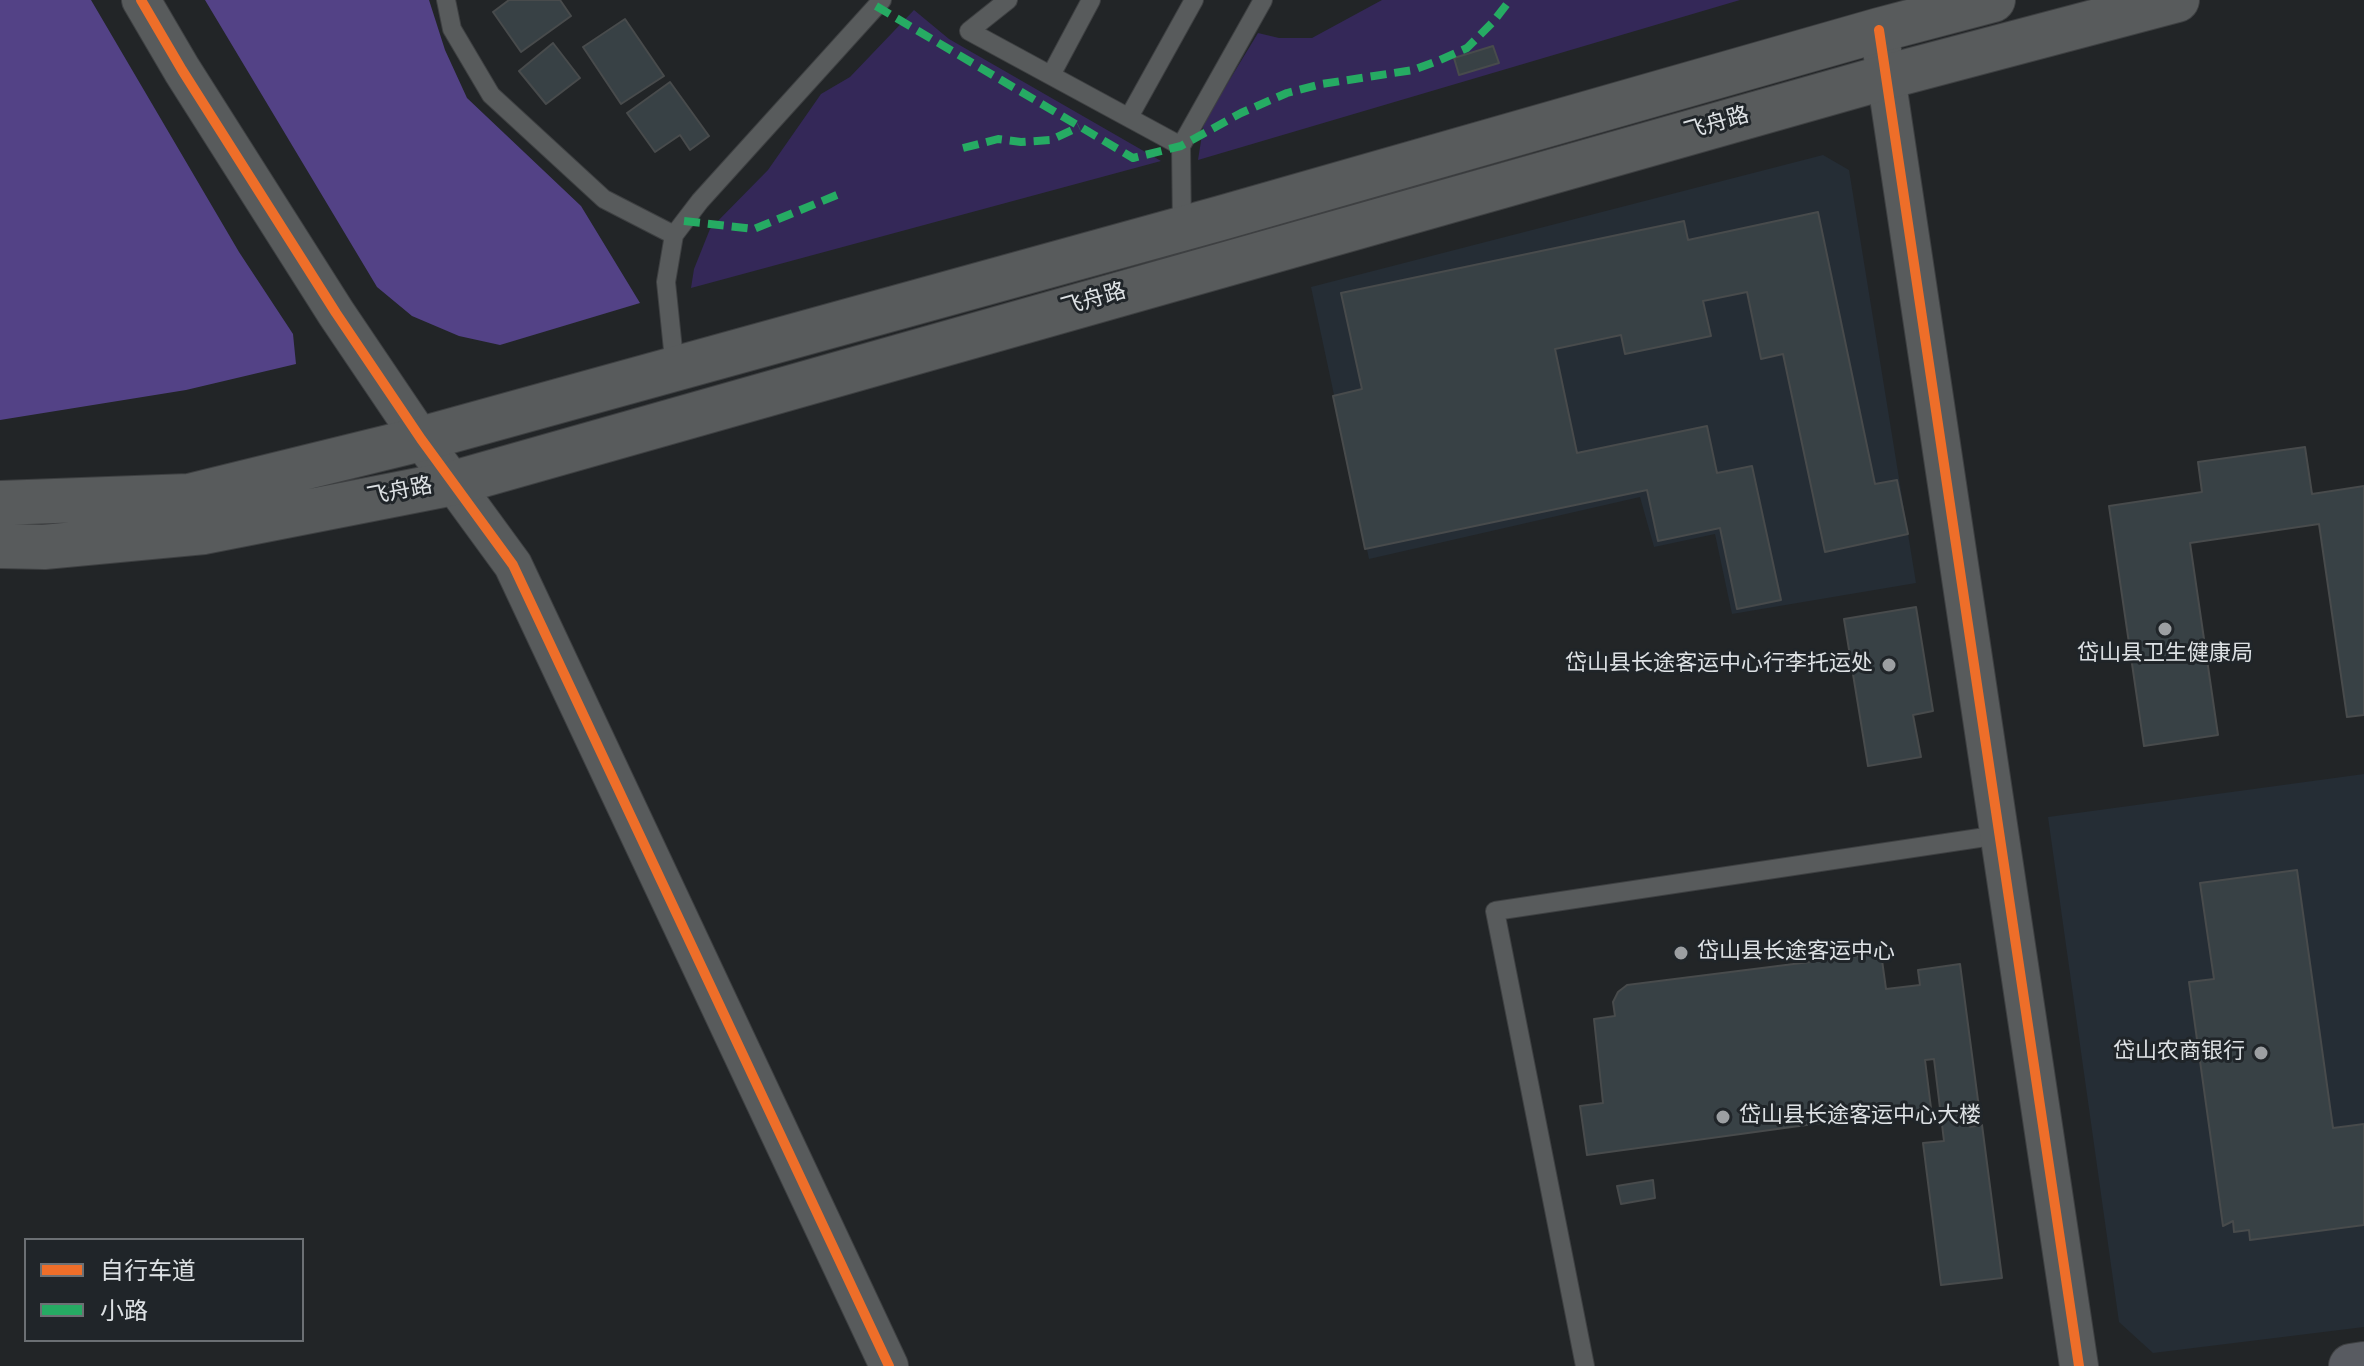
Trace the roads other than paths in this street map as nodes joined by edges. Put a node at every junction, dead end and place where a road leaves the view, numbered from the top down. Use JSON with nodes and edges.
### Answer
{"nodes":[{"id":1,"x":141,"y":0,"type":"edge"},
{"id":2,"x":446,"y":0,"type":"edge"},
{"id":3,"x":882,"y":0,"type":"edge"},
{"id":4,"x":1008,"y":0,"type":"edge"},
{"id":5,"x":1091,"y":0,"type":"edge"},
{"id":6,"x":1194,"y":0,"type":"edge"},
{"id":7,"x":1263,"y":0,"type":"edge"},
{"id":8,"x":1993,"y":0,"type":"edge"},
{"id":9,"x":2177,"y":0,"type":"edge"},
{"id":10,"x":1879,"y":30,"type":"junction"},
{"id":11,"x":1051,"y":75,"type":"junction"},
{"id":12,"x":1886,"y":77,"type":"junction"},
{"id":13,"x":1129,"y":117,"type":"junction"},
{"id":14,"x":1181,"y":146,"type":"junction"},
{"id":15,"x":1182,"y":229,"type":"junction"},
{"id":16,"x":674,"y":235,"type":"junction"},
{"id":17,"x":675,"y":369,"type":"junction"},
{"id":18,"x":421,"y":439,"type":"junction"},
{"id":19,"x":454,"y":483,"type":"junction"},
{"id":20,"x":0,"y":503,"type":"edge"},
{"id":21,"x":0,"y":546,"type":"edge"},
{"id":22,"x":1999,"y":835,"type":"junction"},
{"id":23,"x":2364,"y":1364,"type":"edge"},
{"id":24,"x":889,"y":1366,"type":"edge"},
{"id":25,"x":1585,"y":1366,"type":"edge"},
{"id":26,"x":2079,"y":1366,"type":"edge"},
{"id":27,"x":2351,"y":1366,"type":"edge"}],
"edges":[{"from":1,"to":18,"type":"street"},
{"from":2,"to":16,"type":"lane"},
{"from":3,"to":16,"type":"lane"},
{"from":4,"to":11,"type":"lane"},
{"from":5,"to":11,"type":"lane"},
{"from":6,"to":13,"type":"lane"},
{"from":7,"to":14,"type":"lane"},
{"from":8,"to":10,"type":"main road","name":"飞舟路"},
{"from":9,"to":12,"type":"main road","name":"飞舟路"},
{"from":10,"to":12,"type":"street"},
{"from":10,"to":15,"type":"main road","name":"飞舟路"},
{"from":11,"to":13,"type":"lane"},
{"from":12,"to":19,"type":"main road","name":"飞舟路"},
{"from":12,"to":22,"type":"street"},
{"from":13,"to":14,"type":"lane"},
{"from":14,"to":15,"type":"lane"},
{"from":15,"to":17,"type":"main road","name":"飞舟路"},
{"from":16,"to":17,"type":"lane"},
{"from":17,"to":18,"type":"main road","name":"飞舟路"},
{"from":18,"to":19,"type":"street"},
{"from":18,"to":20,"type":"main road","name":"飞舟路"},
{"from":19,"to":21,"type":"main road","name":"飞舟路"},
{"from":19,"to":24,"type":"street"},
{"from":22,"to":25,"type":"lane"},
{"from":22,"to":26,"type":"street"},
{"from":23,"to":27,"type":"main road"}]}
